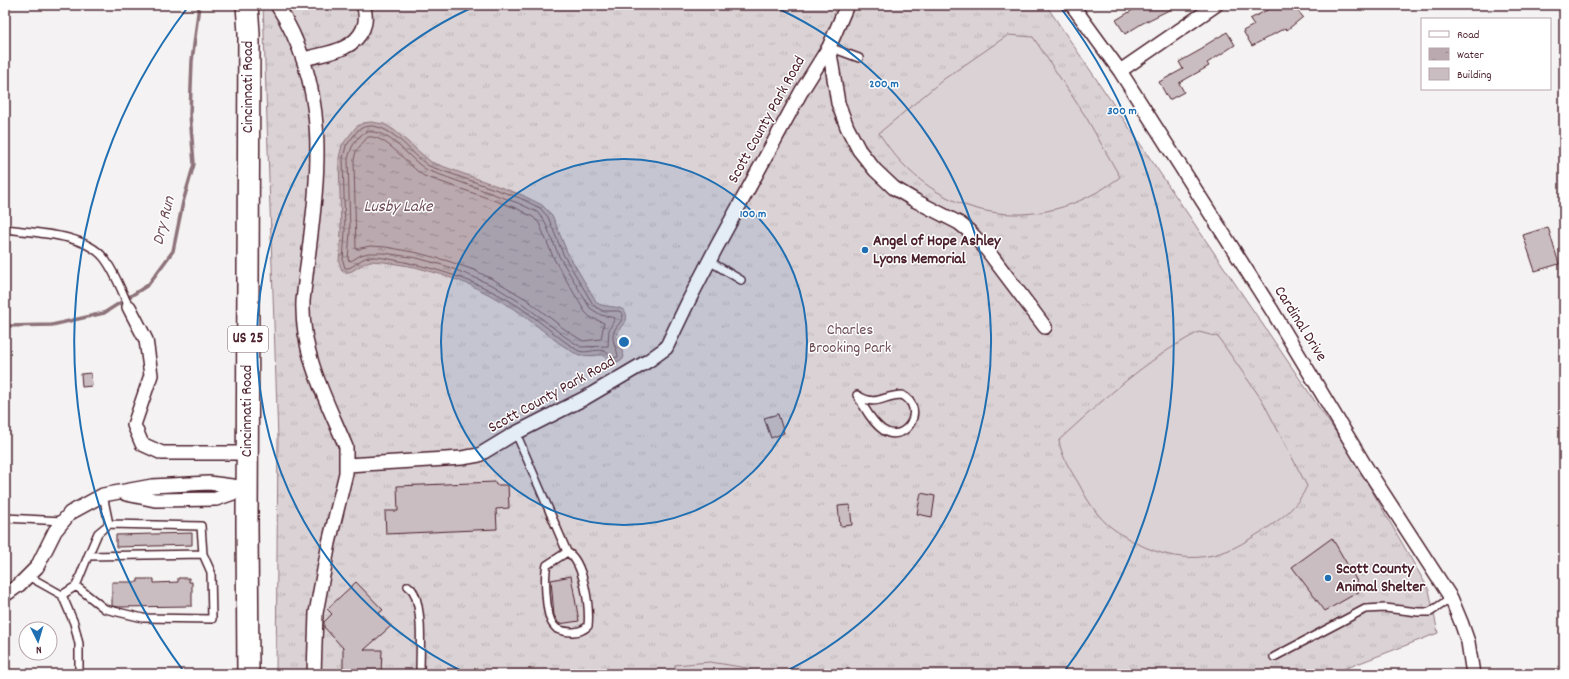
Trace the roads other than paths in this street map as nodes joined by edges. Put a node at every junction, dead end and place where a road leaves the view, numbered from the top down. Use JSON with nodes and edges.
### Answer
{"nodes":[{"id":1,"x":247,"y":5,"type":"edge"},
{"id":2,"x":277,"y":5,"type":"edge"},
{"id":3,"x":363,"y":5,"type":"edge"},
{"id":4,"x":847,"y":5,"type":"edge"},
{"id":5,"x":1072,"y":5,"type":"edge"},
{"id":6,"x":1216,"y":5,"type":"edge"},
{"id":7,"x":829,"y":47,"type":"junction"},
{"id":8,"x":859,"y":58,"type":"dead end"},
{"id":9,"x":304,"y":59,"type":"junction"},
{"id":10,"x":1120,"y":71,"type":"junction"},
{"id":11,"x":5,"y":229,"type":"edge"},
{"id":12,"x":709,"y":261,"type":"junction"},
{"id":13,"x":740,"y":280,"type":"dead end"},
{"id":14,"x":128,"y":307,"type":"joint"},
{"id":15,"x":1045,"y":327,"type":"dead end"},
{"id":16,"x":857,"y":395,"type":"joint"},
{"id":17,"x":516,"y":433,"type":"junction"},
{"id":18,"x":247,"y":453,"type":"junction"},
{"id":19,"x":347,"y":465,"type":"junction"},
{"id":20,"x":247,"y":488,"type":"junction"},
{"id":21,"x":103,"y":495,"type":"junction"},
{"id":22,"x":5,"y":518,"type":"edge"},
{"id":23,"x":63,"y":521,"type":"junction"},
{"id":24,"x":109,"y":524,"type":"junction"},
{"id":25,"x":568,"y":552,"type":"junction"},
{"id":26,"x":204,"y":554,"type":"junction"},
{"id":27,"x":88,"y":556,"type":"junction"},
{"id":28,"x":28,"y":576,"type":"junction"},
{"id":29,"x":76,"y":586,"type":"junction"},
{"id":30,"x":408,"y":586,"type":"dead end"},
{"id":31,"x":5,"y":595,"type":"edge"},
{"id":32,"x":62,"y":596,"type":"junction"},
{"id":33,"x":1451,"y":598,"type":"junction"},
{"id":34,"x":1274,"y":657,"type":"dead end"},
{"id":35,"x":80,"y":674,"type":"edge"},
{"id":36,"x":248,"y":674,"type":"edge"},
{"id":37,"x":314,"y":674,"type":"edge"},
{"id":38,"x":418,"y":674,"type":"edge"},
{"id":39,"x":1473,"y":674,"type":"edge"}],
"edges":[{"from":1,"to":18,"type":"main road","name":"Cincinnati Road","number":"US 25"},
{"from":2,"to":9,"type":"street"},
{"from":3,"to":9,"type":"street"},
{"from":4,"to":7,"type":"street","name":"Scott County Park Road"},
{"from":5,"to":10,"type":"street","name":"Cardinal Drive"},
{"from":6,"to":10,"type":"street"},
{"from":7,"to":8,"type":"lane"},
{"from":7,"to":12,"type":"street","name":"Scott County Park Road"},
{"from":7,"to":15,"type":"street"},
{"from":9,"to":19,"type":"street"},
{"from":10,"to":33,"type":"street","name":"Cardinal Drive"},
{"from":11,"to":14,"type":"lane"},
{"from":12,"to":13,"type":"lane"},
{"from":12,"to":17,"type":"street","name":"Scott County Park Road"},
{"from":14,"to":18,"type":"street"},
{"from":16,"to":16,"type":"lane"},
{"from":17,"to":19,"type":"street","name":"Scott County Park Road"},
{"from":17,"to":25,"type":"lane"},
{"from":18,"to":20,"type":"main road","name":"Cincinnati Road","number":"US 25"},
{"from":19,"to":37,"type":"street"},
{"from":20,"to":21,"type":"street"},
{"from":20,"to":36,"type":"main road","name":"Cincinnati Road","number":"US 25"},
{"from":21,"to":23,"type":"street"},
{"from":21,"to":24,"type":"lane"},
{"from":22,"to":23,"type":"lane"},
{"from":23,"to":28,"type":"street"},
{"from":24,"to":26,"type":"lane"},
{"from":24,"to":27,"type":"lane"},
{"from":25,"to":25,"type":"lane"},
{"from":26,"to":27,"type":"lane"},
{"from":26,"to":29,"type":"lane"},
{"from":27,"to":29,"type":"lane"},
{"from":28,"to":31,"type":"street"},
{"from":28,"to":32,"type":"lane"},
{"from":29,"to":32,"type":"lane"},
{"from":30,"to":38,"type":"lane"},
{"from":32,"to":35,"type":"lane"},
{"from":33,"to":34,"type":"lane"},
{"from":33,"to":39,"type":"street","name":"Cardinal Drive"}]}
